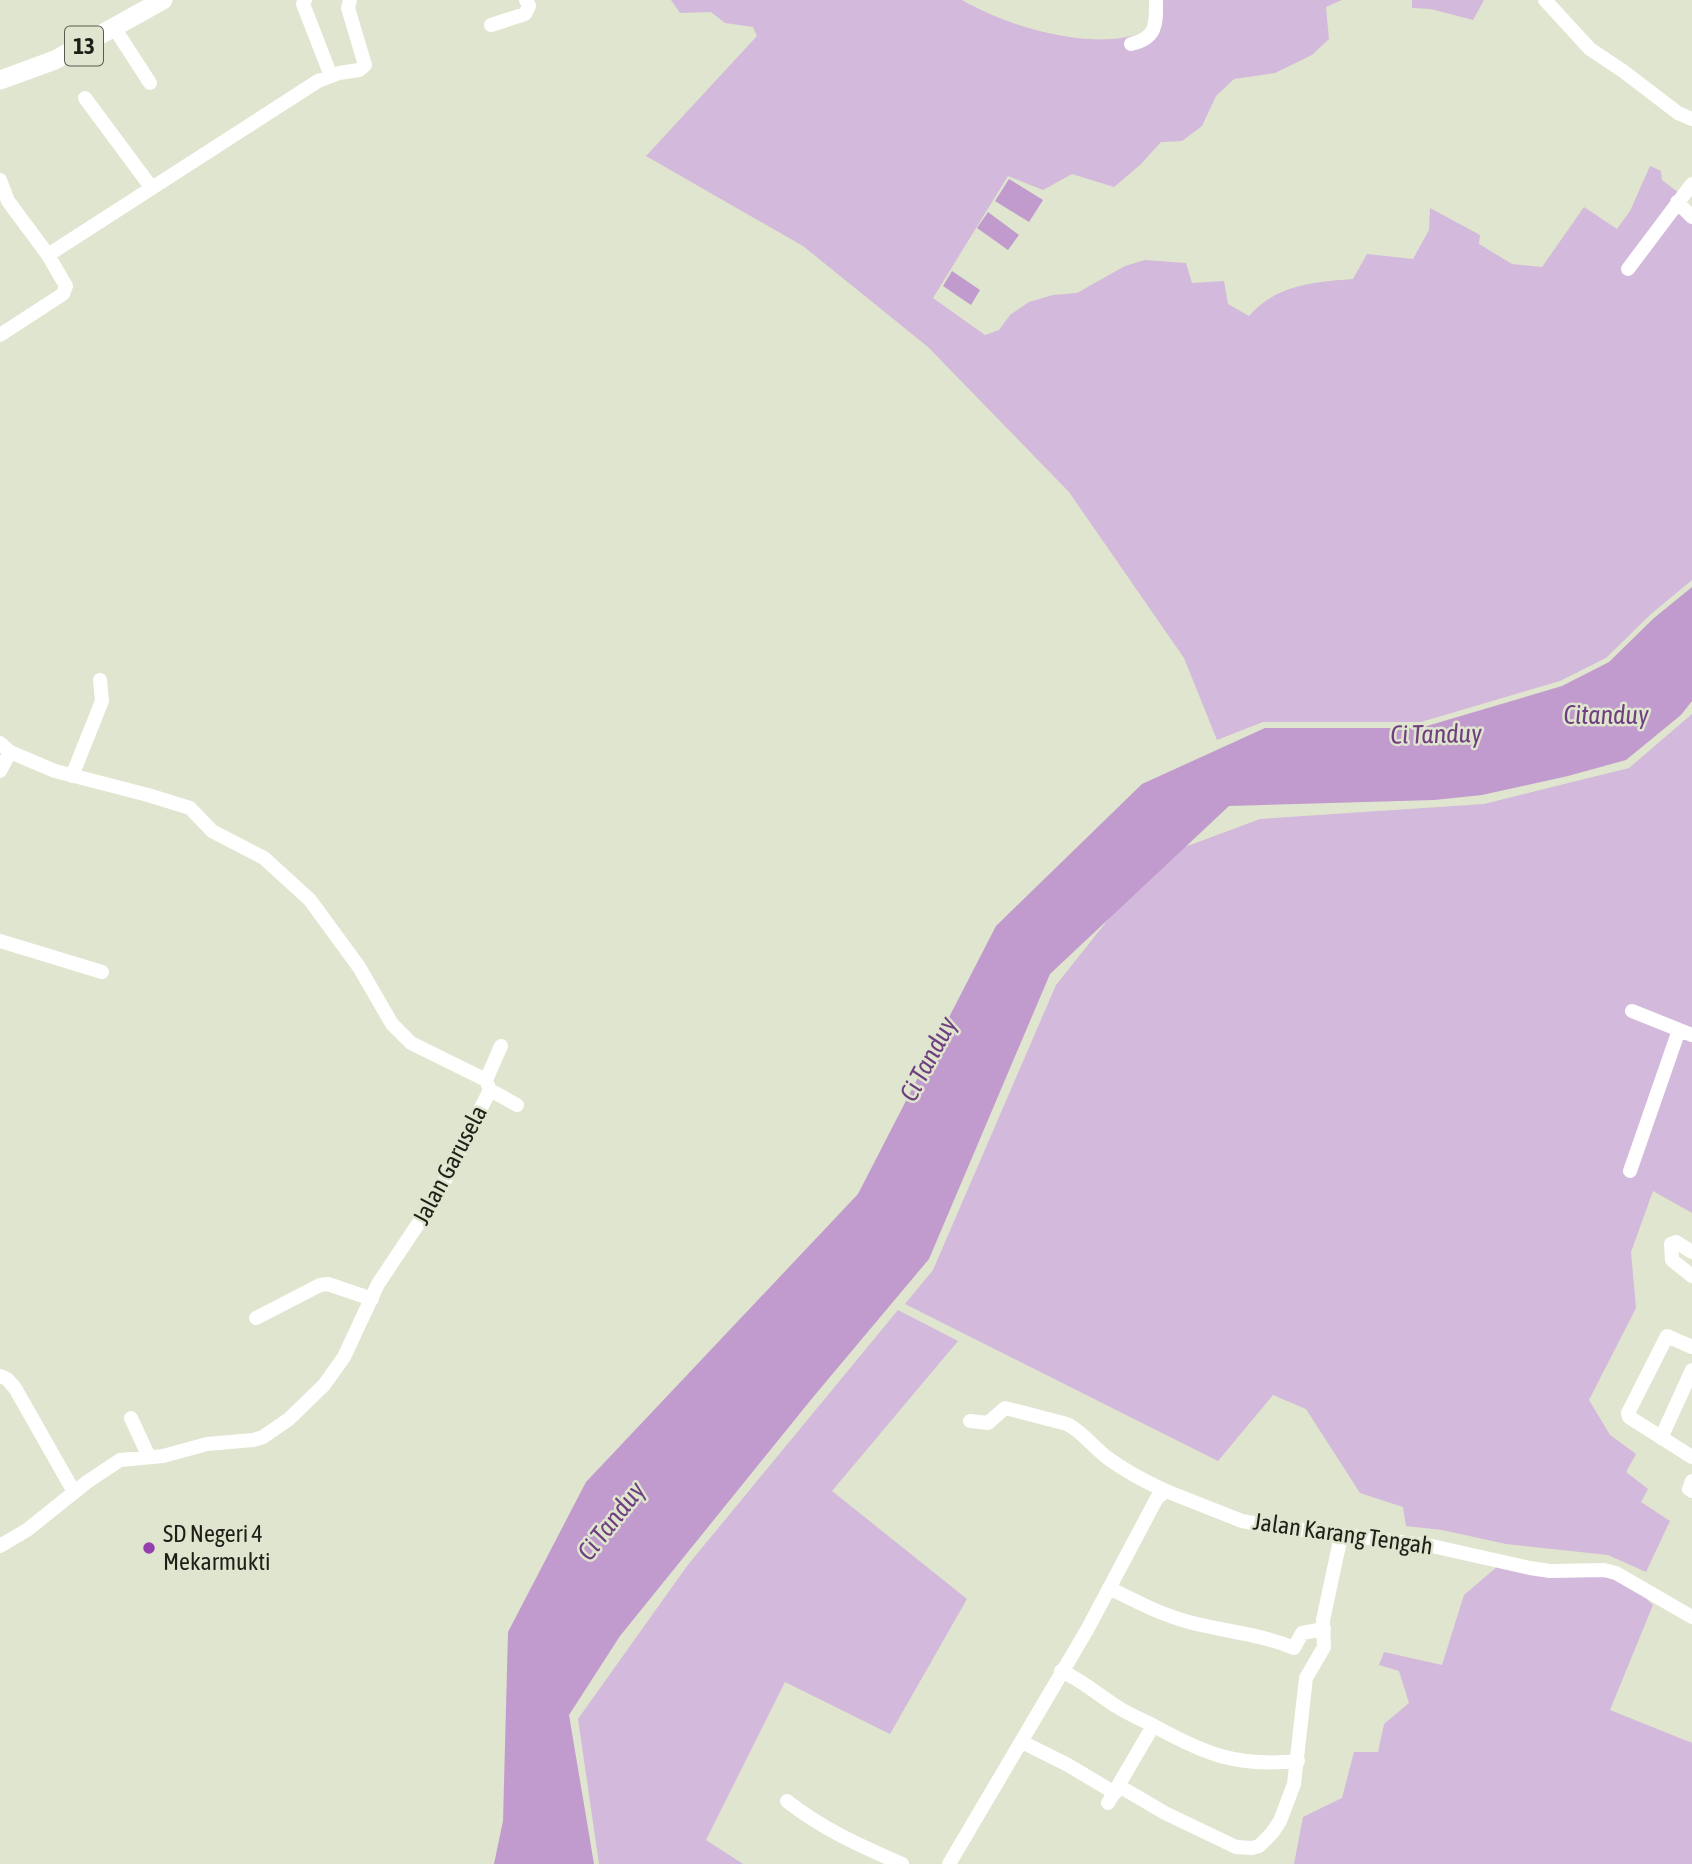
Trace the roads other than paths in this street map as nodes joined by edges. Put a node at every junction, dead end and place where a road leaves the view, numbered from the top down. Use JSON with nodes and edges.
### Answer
{"nodes":[{"id":1,"x":163,"y":0,"type":"edge"},
{"id":2,"x":304,"y":0,"type":"edge"},
{"id":3,"x":350,"y":0,"type":"edge"},
{"id":4,"x":526,"y":0,"type":"edge"},
{"id":5,"x":1156,"y":0,"type":"edge"},
{"id":6,"x":1545,"y":0,"type":"edge"},
{"id":7,"x":491,"y":25,"type":"dead end"},
{"id":8,"x":115,"y":29,"type":"junction"},
{"id":9,"x":1131,"y":44,"type":"dead end"},
{"id":10,"x":331,"y":76,"type":"junction"},
{"id":11,"x":0,"y":80,"type":"edge"},
{"id":12,"x":150,"y":83,"type":"dead end"},
{"id":13,"x":85,"y":98,"type":"dead end"},
{"id":14,"x":1692,"y":119,"type":"edge"},
{"id":15,"x":0,"y":180,"type":"edge"},
{"id":16,"x":1692,"y":184,"type":"edge"},
{"id":17,"x":151,"y":187,"type":"junction"},
{"id":18,"x":1677,"y":202,"type":"junction"},
{"id":19,"x":1692,"y":217,"type":"edge"},
{"id":20,"x":48,"y":255,"type":"junction"},
{"id":21,"x":1628,"y":269,"type":"dead end"},
{"id":22,"x":0,"y":335,"type":"edge"},
{"id":23,"x":100,"y":680,"type":"dead end"},
{"id":24,"x":5,"y":748,"type":"edge"},
{"id":25,"x":0,"y":771,"type":"edge"},
{"id":26,"x":72,"y":776,"type":"junction"},
{"id":27,"x":0,"y":941,"type":"edge"},
{"id":28,"x":102,"y":972,"type":"dead end"},
{"id":29,"x":1632,"y":1011,"type":"dead end"},
{"id":30,"x":1686,"y":1033,"type":"edge"},
{"id":31,"x":501,"y":1046,"type":"dead end"},
{"id":32,"x":488,"y":1085,"type":"junction"},
{"id":33,"x":517,"y":1105,"type":"dead end"},
{"id":34,"x":1630,"y":1171,"type":"dead end"},
{"id":35,"x":1692,"y":1252,"type":"edge"},
{"id":36,"x":1692,"y":1276,"type":"edge"},
{"id":37,"x":372,"y":1299,"type":"junction"},
{"id":38,"x":256,"y":1318,"type":"dead end"},
{"id":39,"x":1692,"y":1347,"type":"edge"},
{"id":40,"x":1692,"y":1370,"type":"edge"},
{"id":41,"x":0,"y":1376,"type":"edge"},
{"id":42,"x":131,"y":1418,"type":"dead end"},
{"id":43,"x":970,"y":1421,"type":"dead end"},
{"id":44,"x":1661,"y":1438,"type":"junction"},
{"id":45,"x":149,"y":1457,"type":"junction"},
{"id":46,"x":1692,"y":1457,"type":"edge"},
{"id":47,"x":1167,"y":1491,"type":"junction"},
{"id":48,"x":74,"y":1492,"type":"junction"},
{"id":49,"x":1341,"y":1536,"type":"junction"},
{"id":50,"x":0,"y":1546,"type":"edge"},
{"id":51,"x":1109,"y":1588,"type":"junction"},
{"id":52,"x":1692,"y":1617,"type":"edge"},
{"id":53,"x":1324,"y":1629,"type":"junction"},
{"id":54,"x":1061,"y":1671,"type":"junction"},
{"id":55,"x":1153,"y":1726,"type":"junction"},
{"id":56,"x":1022,"y":1742,"type":"junction"},
{"id":57,"x":1298,"y":1761,"type":"junction"},
{"id":58,"x":1114,"y":1794,"type":"junction"},
{"id":59,"x":787,"y":1801,"type":"dead end"},
{"id":60,"x":902,"y":1864,"type":"edge"},
{"id":61,"x":949,"y":1864,"type":"edge"}],
"edges":[{"from":1,"to":8,"type":"highway","number":"13"},
{"from":2,"to":10,"type":"street"},
{"from":3,"to":10,"type":"street"},
{"from":4,"to":7,"type":"street"},
{"from":5,"to":9,"type":"street"},
{"from":6,"to":14,"type":"street"},
{"from":8,"to":11,"type":"highway","number":"13"},
{"from":8,"to":12,"type":"street"},
{"from":10,"to":17,"type":"street"},
{"from":13,"to":17,"type":"street"},
{"from":15,"to":20,"type":"street"},
{"from":16,"to":18,"type":"street"},
{"from":17,"to":20,"type":"street"},
{"from":18,"to":19,"type":"street"},
{"from":18,"to":21,"type":"street"},
{"from":20,"to":22,"type":"street"},
{"from":23,"to":26,"type":"street"},
{"from":24,"to":25,"type":"street"},
{"from":24,"to":26,"type":"street","name":"Jalan Garusela"},
{"from":26,"to":32,"type":"street","name":"Jalan Garusela"},
{"from":27,"to":28,"type":"street"},
{"from":29,"to":30,"type":"street"},
{"from":30,"to":34,"type":"street"},
{"from":31,"to":32,"type":"street"},
{"from":32,"to":33,"type":"street"},
{"from":32,"to":37,"type":"street","name":"Jalan Garusela"},
{"from":35,"to":36,"type":"street"},
{"from":37,"to":38,"type":"street"},
{"from":37,"to":45,"type":"street","name":"Jalan Garusela"},
{"from":39,"to":44,"type":"street"},
{"from":40,"to":44,"type":"street"},
{"from":41,"to":48,"type":"street"},
{"from":42,"to":45,"type":"street"},
{"from":43,"to":47,"type":"street","name":"Jalan Karang Tengah"},
{"from":44,"to":46,"type":"street"},
{"from":45,"to":48,"type":"street","name":"Jalan Garusela"},
{"from":47,"to":49,"type":"street","name":"Jalan Karang Tengah"},
{"from":47,"to":51,"type":"street"},
{"from":48,"to":50,"type":"street","name":"Jalan Garusela"},
{"from":49,"to":52,"type":"street","name":"Jalan Karang Tengah"},
{"from":49,"to":53,"type":"street"},
{"from":51,"to":53,"type":"street"},
{"from":51,"to":54,"type":"street"},
{"from":53,"to":57,"type":"street"},
{"from":54,"to":55,"type":"street"},
{"from":54,"to":56,"type":"street"},
{"from":55,"to":57,"type":"street"},
{"from":55,"to":58,"type":"street"},
{"from":56,"to":58,"type":"street"},
{"from":56,"to":61,"type":"street"},
{"from":57,"to":58,"type":"street"},
{"from":59,"to":60,"type":"street"}]}
